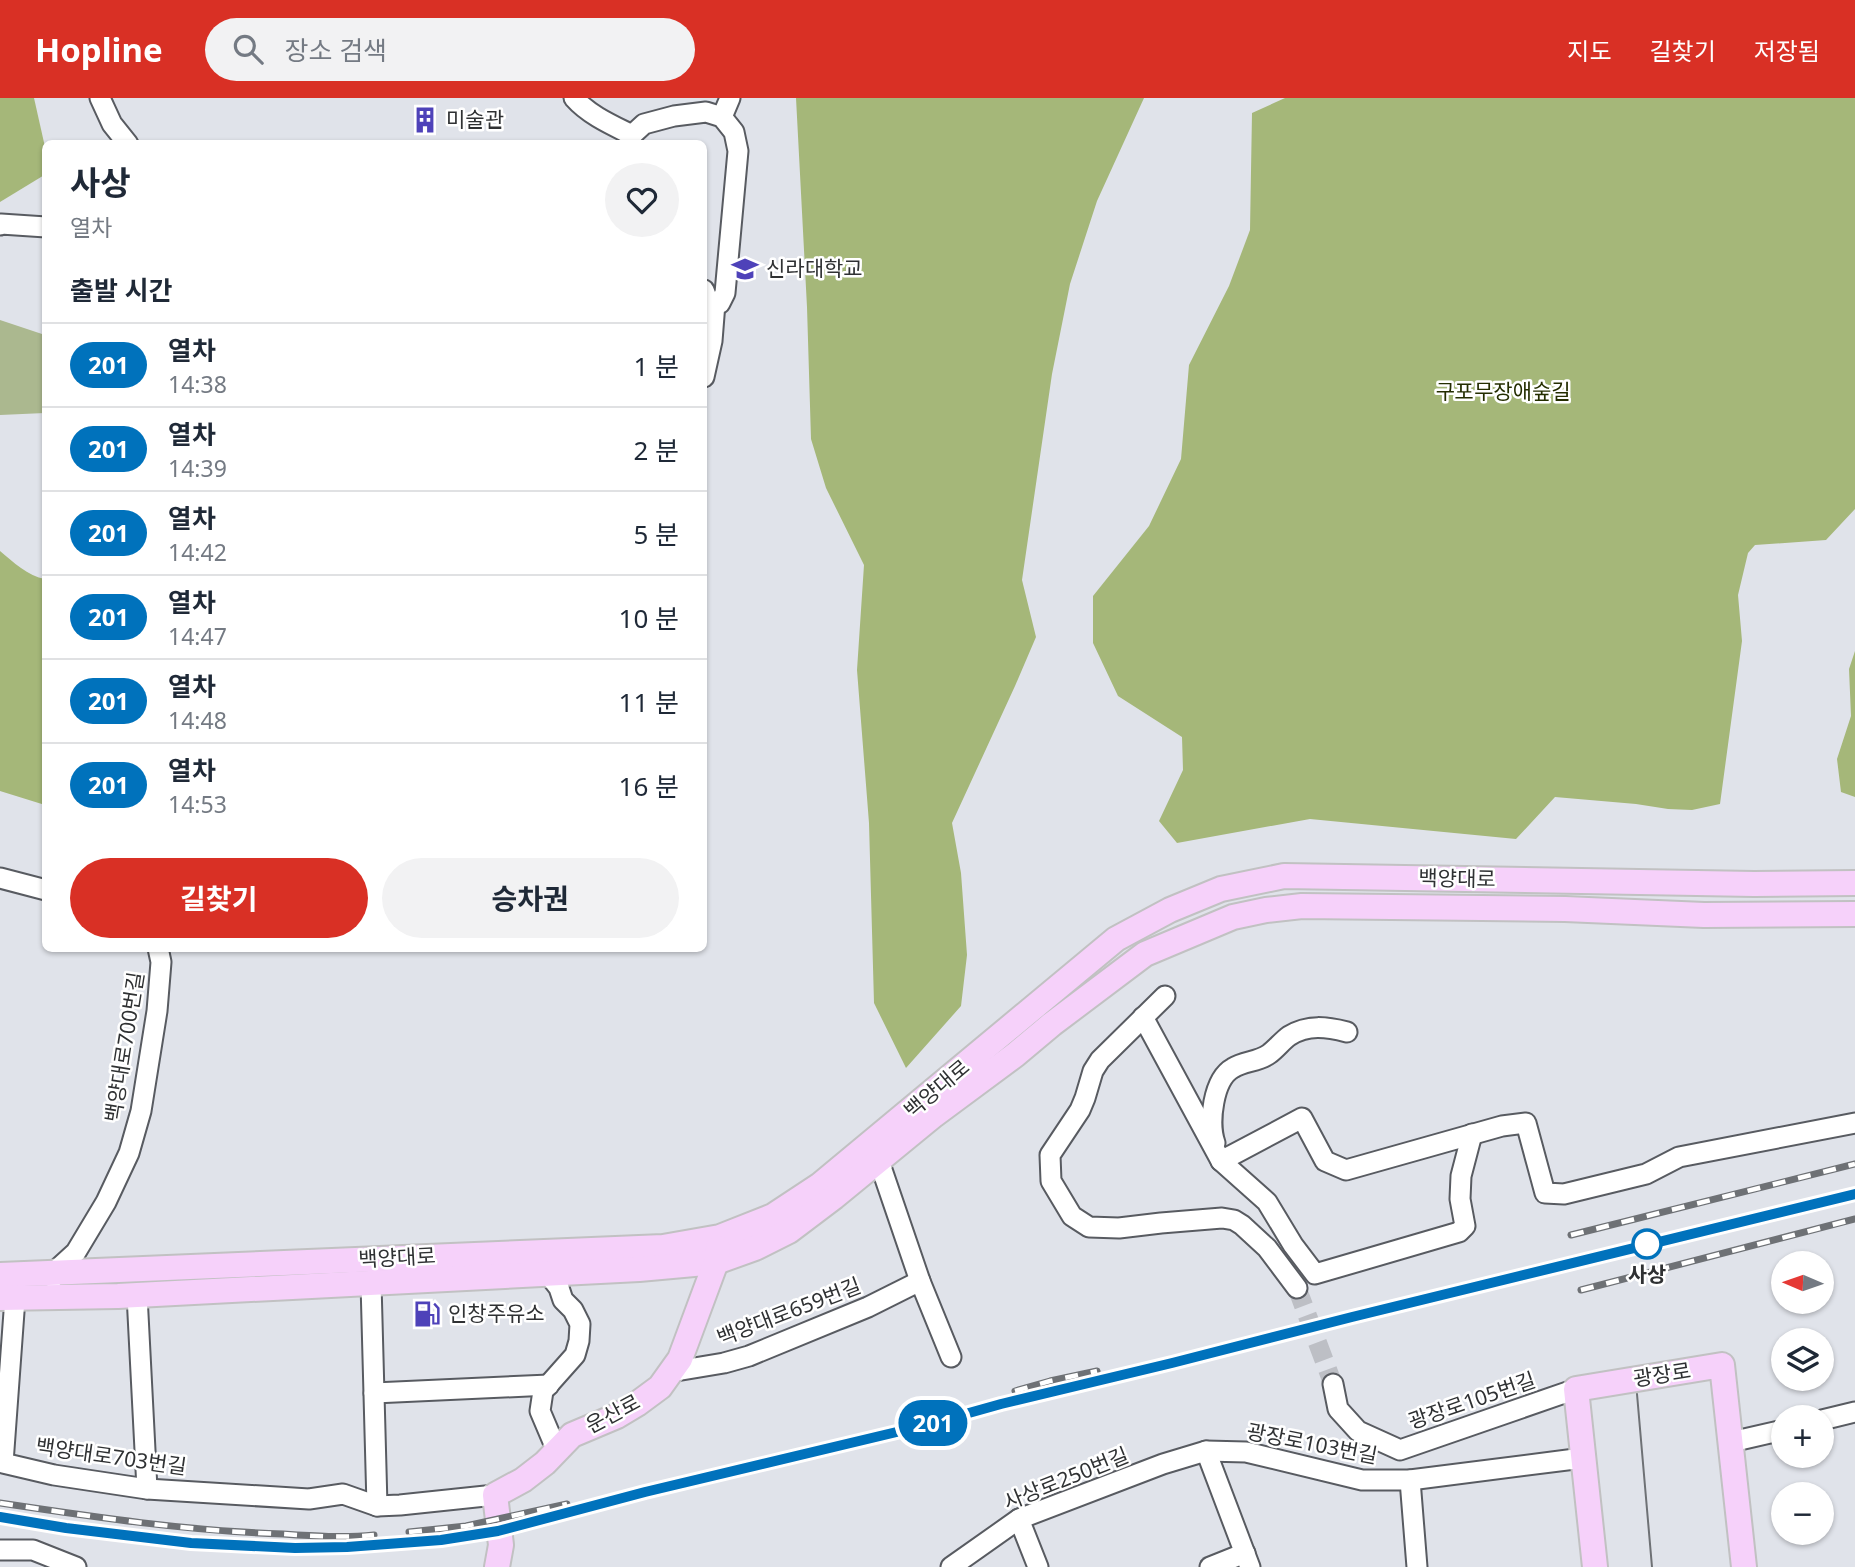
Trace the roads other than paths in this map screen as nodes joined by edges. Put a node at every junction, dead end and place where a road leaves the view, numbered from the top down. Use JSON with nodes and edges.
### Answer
{"nodes":[{"id":1,"x":100,"y":98,"type":"edge"},
{"id":2,"x":574,"y":98,"type":"edge"},
{"id":3,"x":730,"y":98,"type":"edge"},
{"id":4,"x":722,"y":117,"type":"junction"},
{"id":5,"x":631,"y":139,"type":"edge"},
{"id":6,"x":125,"y":140,"type":"edge"},
{"id":7,"x":0,"y":225,"type":"edge"},
{"id":8,"x":42,"y":227,"type":"edge"},
{"id":9,"x":709,"y":296,"type":"edge"},
{"id":10,"x":707,"y":364,"type":"edge"},
{"id":11,"x":0,"y":878,"type":"edge"},
{"id":12,"x":1855,"y":883,"type":"edge"},
{"id":13,"x":42,"y":889,"type":"edge"},
{"id":14,"x":1855,"y":914,"type":"edge"},
{"id":15,"x":159,"y":952,"type":"edge"},
{"id":16,"x":1165,"y":996,"type":"dead end"},
{"id":17,"x":1143,"y":1017,"type":"junction"},
{"id":18,"x":1347,"y":1032,"type":"dead end"},
{"id":19,"x":1855,"y":1124,"type":"edge"},
{"id":20,"x":1472,"y":1134,"type":"junction"},
{"id":21,"x":878,"y":1161,"type":"junction"},
{"id":22,"x":1221,"y":1161,"type":"junction"},
{"id":23,"x":720,"y":1237,"type":"junction"},
{"id":24,"x":716,"y":1262,"type":"junction"},
{"id":25,"x":548,"y":1274,"type":"junction"},
{"id":26,"x":0,"y":1275,"type":"edge"},
{"id":27,"x":920,"y":1281,"type":"junction"},
{"id":28,"x":371,"y":1283,"type":"junction"},
{"id":29,"x":53,"y":1285,"type":"junction"},
{"id":30,"x":1297,"y":1288,"type":"tunnel mouth"},
{"id":31,"x":137,"y":1295,"type":"junction"},
{"id":32,"x":7,"y":1298,"type":"edge"},
{"id":33,"x":951,"y":1357,"type":"dead end"},
{"id":34,"x":670,"y":1372,"type":"junction"},
{"id":35,"x":1333,"y":1384,"type":"tunnel mouth"},
{"id":36,"x":549,"y":1385,"type":"junction"},
{"id":37,"x":1576,"y":1389,"type":"junction"},
{"id":38,"x":374,"y":1393,"type":"junction"},
{"id":39,"x":1855,"y":1412,"type":"edge"},
{"id":40,"x":1834,"y":1417,"type":"edge"},
{"id":41,"x":1771,"y":1433,"type":"edge"},
{"id":42,"x":1731,"y":1442,"type":"junction"},
{"id":43,"x":557,"y":1451,"type":"junction"},
{"id":44,"x":1206,"y":1451,"type":"junction"},
{"id":45,"x":1583,"y":1458,"type":"junction"},
{"id":46,"x":1409,"y":1480,"type":"junction"},
{"id":47,"x":147,"y":1489,"type":"junction"},
{"id":48,"x":495,"y":1495,"type":"junction"},
{"id":49,"x":377,"y":1506,"type":"junction"},
{"id":50,"x":1019,"y":1518,"type":"junction"},
{"id":51,"x":0,"y":1550,"type":"edge"},
{"id":52,"x":1248,"y":1560,"type":"edge"},
{"id":53,"x":76,"y":1567,"type":"edge"},
{"id":54,"x":498,"y":1567,"type":"edge"},
{"id":55,"x":951,"y":1567,"type":"edge"},
{"id":56,"x":1038,"y":1567,"type":"edge"},
{"id":57,"x":1210,"y":1567,"type":"edge"},
{"id":58,"x":1417,"y":1567,"type":"edge"},
{"id":59,"x":1595,"y":1567,"type":"edge"},
{"id":60,"x":1744,"y":1567,"type":"edge"}],
"edges":[{"from":1,"to":6,"type":"street"},
{"from":2,"to":5,"type":"street"},
{"from":3,"to":4,"type":"street"},
{"from":4,"to":5,"type":"street"},
{"from":4,"to":9,"type":"street"},
{"from":7,"to":8,"type":"street"},
{"from":9,"to":10,"type":"street"},
{"from":11,"to":13,"type":"street"},
{"from":12,"to":23,"type":"main road","name":"백양대로"},
{"from":14,"to":21,"type":"main road","name":"백양대로"},
{"from":15,"to":29,"type":"street","name":"백양대로700번길"},
{"from":16,"to":17,"type":"street"},
{"from":17,"to":22,"type":"street"},
{"from":17,"to":30,"type":"street"},
{"from":18,"to":22,"type":"street"},
{"from":19,"to":20,"type":"street"},
{"from":20,"to":22,"type":"street"},
{"from":20,"to":22,"type":"street"},
{"from":21,"to":24,"type":"main road","name":"백양대로"},
{"from":21,"to":27,"type":"street"},
{"from":23,"to":24,"type":"main road","name":"운산로"},
{"from":23,"to":29,"type":"main road","name":"백양대로"},
{"from":24,"to":25,"type":"main road","name":"백양대로"},
{"from":24,"to":34,"type":"main road","name":"운산로"},
{"from":25,"to":28,"type":"main road","name":"백양대로"},
{"from":25,"to":36,"type":"street"},
{"from":26,"to":29,"type":"main road","name":"백양대로"},
{"from":27,"to":33,"type":"street"},
{"from":27,"to":34,"type":"street","name":"백양대로659번길"},
{"from":28,"to":31,"type":"main road","name":"백양대로"},
{"from":28,"to":38,"type":"street","name":"백양대로"},
{"from":29,"to":31,"type":"main road","name":"백양대로"},
{"from":29,"to":32,"type":"main road","name":"백양대로"},
{"from":31,"to":47,"type":"street"},
{"from":32,"to":47,"type":"street","name":"백양대로703번길"},
{"from":34,"to":43,"type":"main road","name":"운산로"},
{"from":35,"to":37,"type":"street","name":"광장로105번길"},
{"from":36,"to":38,"type":"street"},
{"from":36,"to":43,"type":"street"},
{"from":37,"to":42,"type":"main road","name":"광장로"},
{"from":37,"to":45,"type":"main road"},
{"from":38,"to":49,"type":"street"},
{"from":39,"to":40,"type":"street"},
{"from":41,"to":42,"type":"street"},
{"from":42,"to":60,"type":"main road","name":"광장로"},
{"from":43,"to":48,"type":"main road","name":"운산로"},
{"from":44,"to":46,"type":"street","name":"광장로103번길"},
{"from":44,"to":50,"type":"street","name":"사상로250번길"},
{"from":44,"to":52,"type":"street"},
{"from":45,"to":46,"type":"street","name":"광장로103번길"},
{"from":45,"to":59,"type":"main road"},
{"from":46,"to":58,"type":"street"},
{"from":47,"to":49,"type":"street","name":"백양대로703번길"},
{"from":48,"to":49,"type":"street","name":"백양대로703번길"},
{"from":48,"to":54,"type":"main road"},
{"from":50,"to":55,"type":"street","name":"사상로250번길"},
{"from":50,"to":56,"type":"street"},
{"from":51,"to":53,"type":"street"},
{"from":52,"to":57,"type":"street"}]}
